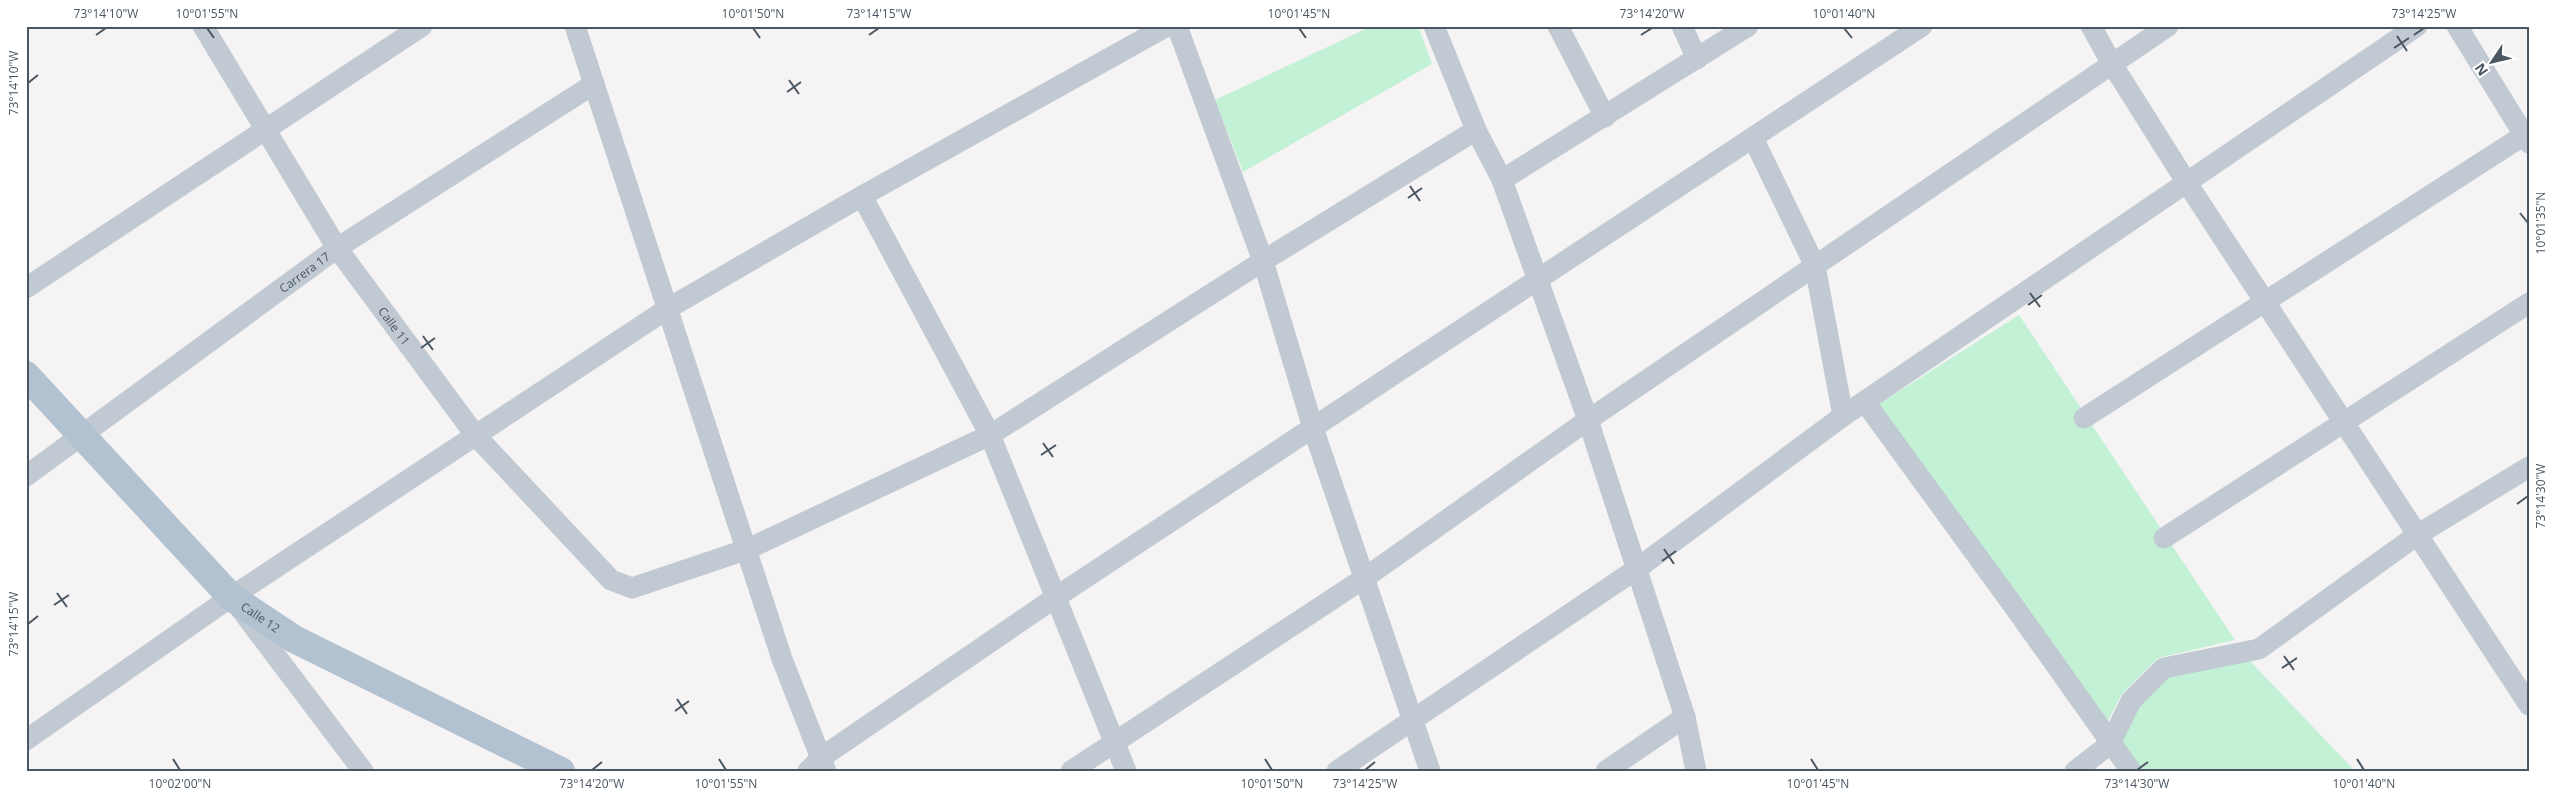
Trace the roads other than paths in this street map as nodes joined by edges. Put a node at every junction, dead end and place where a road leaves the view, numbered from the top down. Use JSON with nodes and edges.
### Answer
{"nodes":[{"id":1,"x":203,"y":26,"type":"edge"},
{"id":2,"x":422,"y":26,"type":"edge"},
{"id":3,"x":575,"y":26,"type":"edge"},
{"id":4,"x":1167,"y":26,"type":"edge"},
{"id":5,"x":1177,"y":26,"type":"edge"},
{"id":6,"x":1434,"y":26,"type":"edge"},
{"id":7,"x":1558,"y":26,"type":"edge"},
{"id":8,"x":1682,"y":26,"type":"edge"},
{"id":9,"x":1748,"y":26,"type":"edge"},
{"id":10,"x":1922,"y":26,"type":"edge"},
{"id":11,"x":2091,"y":26,"type":"edge"},
{"id":12,"x":2168,"y":26,"type":"edge"},
{"id":13,"x":2417,"y":26,"type":"edge"},
{"id":14,"x":2457,"y":26,"type":"edge"},
{"id":15,"x":1698,"y":58,"type":"junction"},
{"id":16,"x":2112,"y":64,"type":"junction"},
{"id":17,"x":594,"y":84,"type":"junction"},
{"id":18,"x":1605,"y":117,"type":"junction"},
{"id":19,"x":264,"y":130,"type":"junction"},
{"id":20,"x":1476,"y":130,"type":"junction"},
{"id":21,"x":2527,"y":137,"type":"edge"},
{"id":22,"x":1753,"y":138,"type":"junction"},
{"id":23,"x":1502,"y":180,"type":"junction"},
{"id":24,"x":2187,"y":183,"type":"junction"},
{"id":25,"x":862,"y":196,"type":"junction"},
{"id":26,"x":337,"y":248,"type":"junction"},
{"id":27,"x":1262,"y":261,"type":"junction"},
{"id":28,"x":1815,"y":266,"type":"junction"},
{"id":29,"x":1537,"y":280,"type":"junction"},
{"id":30,"x":26,"y":288,"type":"edge"},
{"id":31,"x":2264,"y":302,"type":"junction"},
{"id":32,"x":2529,"y":303,"type":"edge"},
{"id":33,"x":667,"y":309,"type":"junction"},
{"id":34,"x":26,"y":375,"type":"edge"},
{"id":35,"x":1865,"y":402,"type":"junction"},
{"id":36,"x":1843,"y":416,"type":"junction"},
{"id":37,"x":2084,"y":418,"type":"dead end"},
{"id":38,"x":1588,"y":420,"type":"junction"},
{"id":39,"x":2343,"y":422,"type":"junction"},
{"id":40,"x":1313,"y":428,"type":"junction"},
{"id":41,"x":82,"y":435,"type":"junction"},
{"id":42,"x":990,"y":435,"type":"junction"},
{"id":43,"x":476,"y":436,"type":"junction"},
{"id":44,"x":2529,"y":467,"type":"edge"},
{"id":45,"x":26,"y":476,"type":"edge"},
{"id":46,"x":2417,"y":535,"type":"junction"},
{"id":47,"x":2164,"y":538,"type":"dead end"},
{"id":48,"x":748,"y":549,"type":"junction"},
{"id":49,"x":1638,"y":568,"type":"junction"},
{"id":50,"x":1366,"y":577,"type":"junction"},
{"id":51,"x":231,"y":597,"type":"junction"},
{"id":52,"x":1056,"y":597,"type":"junction"},
{"id":53,"x":2529,"y":705,"type":"edge"},
{"id":54,"x":1685,"y":717,"type":"junction"},
{"id":55,"x":1414,"y":721,"type":"junction"},
{"id":56,"x":26,"y":740,"type":"edge"},
{"id":57,"x":1116,"y":740,"type":"junction"},
{"id":58,"x":2110,"y":744,"type":"junction"},
{"id":59,"x":819,"y":766,"type":"edge"},
{"id":60,"x":548,"y":768,"type":"edge"},
{"id":61,"x":363,"y":771,"type":"edge"},
{"id":62,"x":1071,"y":771,"type":"edge"},
{"id":63,"x":1126,"y":771,"type":"edge"},
{"id":64,"x":1337,"y":771,"type":"edge"},
{"id":65,"x":1430,"y":771,"type":"edge"},
{"id":66,"x":1606,"y":771,"type":"edge"},
{"id":67,"x":1696,"y":771,"type":"edge"},
{"id":68,"x":2075,"y":771,"type":"edge"},
{"id":69,"x":2130,"y":771,"type":"edge"}],
"edges":[{"from":1,"to":19,"type":"street","name":"Calle 11"},
{"from":2,"to":19,"type":"street"},
{"from":3,"to":17,"type":"street"},
{"from":4,"to":25,"type":"street"},
{"from":5,"to":27,"type":"street"},
{"from":6,"to":20,"type":"street"},
{"from":7,"to":18,"type":"street"},
{"from":8,"to":15,"type":"street"},
{"from":9,"to":15,"type":"street"},
{"from":10,"to":22,"type":"street"},
{"from":11,"to":16,"type":"street"},
{"from":12,"to":16,"type":"street"},
{"from":13,"to":24,"type":"street"},
{"from":14,"to":21,"type":"street"},
{"from":15,"to":18,"type":"street"},
{"from":16,"to":24,"type":"street"},
{"from":16,"to":28,"type":"street"},
{"from":17,"to":26,"type":"street","name":"Carrera 17"},
{"from":17,"to":33,"type":"street"},
{"from":18,"to":23,"type":"street"},
{"from":19,"to":26,"type":"street","name":"Calle 11"},
{"from":19,"to":30,"type":"street"},
{"from":20,"to":23,"type":"street"},
{"from":20,"to":27,"type":"street"},
{"from":21,"to":31,"type":"street"},
{"from":22,"to":28,"type":"street"},
{"from":22,"to":29,"type":"street"},
{"from":23,"to":29,"type":"street"},
{"from":24,"to":31,"type":"street"},
{"from":24,"to":35,"type":"street"},
{"from":25,"to":33,"type":"street"},
{"from":25,"to":42,"type":"street"},
{"from":26,"to":41,"type":"street","name":"Carrera 17"},
{"from":26,"to":43,"type":"street","name":"Calle 11"},
{"from":27,"to":40,"type":"street"},
{"from":27,"to":42,"type":"street"},
{"from":28,"to":36,"type":"street"},
{"from":28,"to":38,"type":"street"},
{"from":29,"to":38,"type":"street"},
{"from":29,"to":40,"type":"street"},
{"from":31,"to":37,"type":"street"},
{"from":31,"to":39,"type":"street"},
{"from":32,"to":39,"type":"street"},
{"from":33,"to":43,"type":"street"},
{"from":33,"to":48,"type":"street"},
{"from":34,"to":41,"type":"main road","name":"Calle 12"},
{"from":35,"to":36,"type":"street"},
{"from":35,"to":58,"type":"street"},
{"from":36,"to":49,"type":"street"},
{"from":38,"to":49,"type":"street"},
{"from":38,"to":50,"type":"street"},
{"from":39,"to":46,"type":"street"},
{"from":39,"to":47,"type":"street"},
{"from":40,"to":50,"type":"street"},
{"from":40,"to":52,"type":"street"},
{"from":41,"to":45,"type":"street","name":"Carrera 17"},
{"from":41,"to":51,"type":"main road","name":"Calle 12"},
{"from":42,"to":48,"type":"street"},
{"from":42,"to":52,"type":"street"},
{"from":43,"to":48,"type":"street","name":"Calle 11"},
{"from":43,"to":51,"type":"street"},
{"from":44,"to":46,"type":"street"},
{"from":46,"to":53,"type":"street"},
{"from":46,"to":58,"type":"street"},
{"from":48,"to":59,"type":"street"},
{"from":49,"to":54,"type":"street"},
{"from":49,"to":55,"type":"street"},
{"from":50,"to":55,"type":"street"},
{"from":50,"to":57,"type":"street"},
{"from":51,"to":56,"type":"street"},
{"from":51,"to":60,"type":"main road","name":"Calle 12"},
{"from":51,"to":61,"type":"street"},
{"from":52,"to":57,"type":"street"},
{"from":52,"to":59,"type":"street"},
{"from":54,"to":66,"type":"street"},
{"from":54,"to":67,"type":"street"},
{"from":55,"to":64,"type":"street"},
{"from":55,"to":65,"type":"street"},
{"from":57,"to":62,"type":"street"},
{"from":57,"to":63,"type":"street"},
{"from":58,"to":68,"type":"street"},
{"from":58,"to":69,"type":"street"}]}
